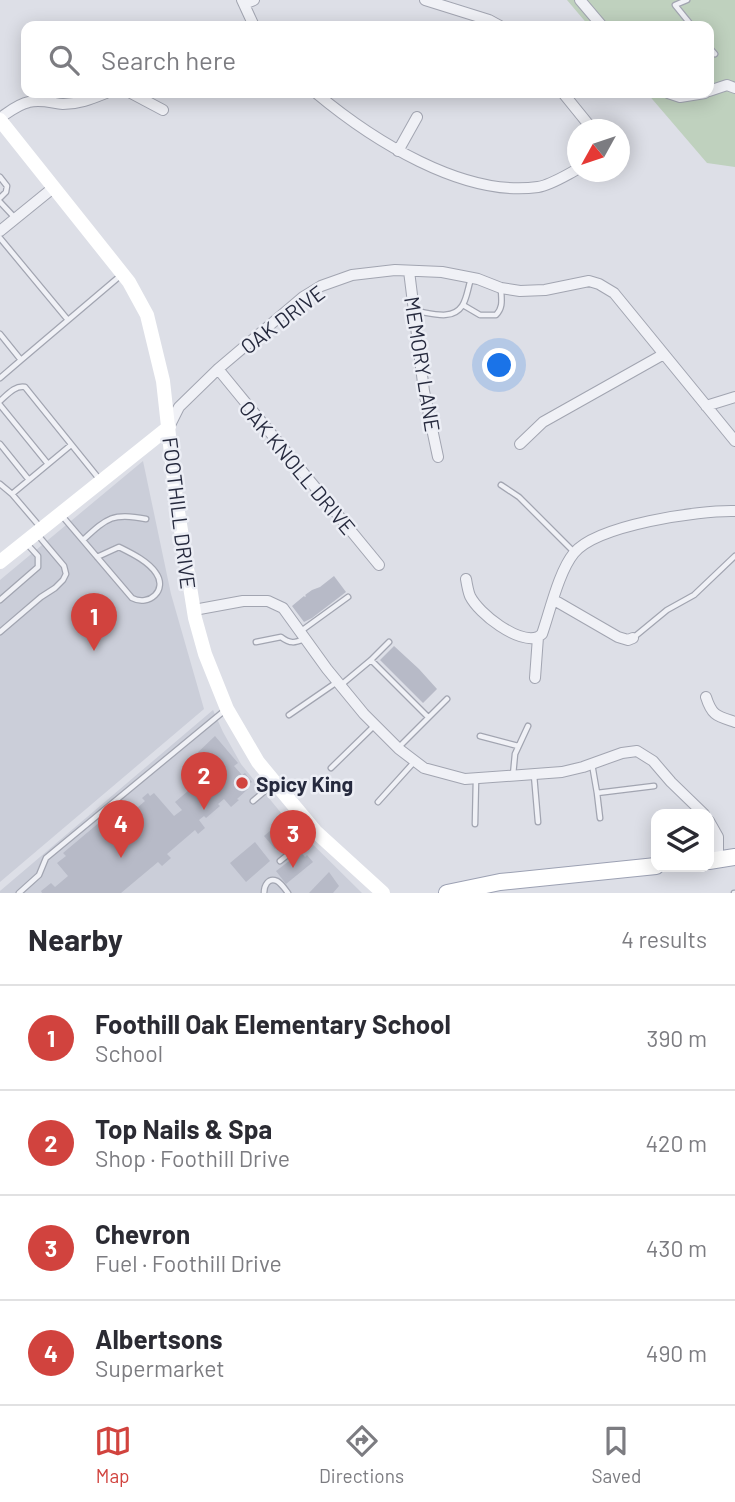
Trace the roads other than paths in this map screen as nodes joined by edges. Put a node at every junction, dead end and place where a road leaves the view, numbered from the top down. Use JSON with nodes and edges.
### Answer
{"nodes":[{"id":1,"x":425,"y":0,"type":"edge"},
{"id":2,"x":580,"y":0,"type":"edge"},
{"id":3,"x":687,"y":0,"type":"edge"},
{"id":4,"x":247,"y":1,"type":"edge"},
{"id":5,"x":441,"y":2,"type":"edge"},
{"id":6,"x":253,"y":21,"type":"edge"},
{"id":7,"x":491,"y":21,"type":"edge"},
{"id":8,"x":598,"y":21,"type":"edge"},
{"id":9,"x":688,"y":21,"type":"edge"},
{"id":10,"x":714,"y":88,"type":"edge"},
{"id":11,"x":735,"y":88,"type":"edge"},
{"id":12,"x":94,"y":98,"type":"edge"},
{"id":13,"x":140,"y":98,"type":"edge"},
{"id":14,"x":322,"y":98,"type":"edge"},
{"id":15,"x":567,"y":98,"type":"edge"},
{"id":16,"x":163,"y":110,"type":"dead end"},
{"id":17,"x":417,"y":117,"type":"dead end"},
{"id":18,"x":0,"y":119,"type":"edge"},
{"id":19,"x":584,"y":119,"type":"edge"},
{"id":20,"x":398,"y":150,"type":"junction"},
{"id":21,"x":567,"y":174,"type":"edge"},
{"id":22,"x":0,"y":177,"type":"edge"},
{"id":23,"x":53,"y":188,"type":"junction"},
{"id":24,"x":0,"y":200,"type":"edge"},
{"id":25,"x":15,"y":219,"type":"junction"},
{"id":26,"x":0,"y":231,"type":"edge"},
{"id":27,"x":0,"y":238,"type":"edge"},
{"id":28,"x":409,"y":271,"type":"junction"},
{"id":29,"x":122,"y":274,"type":"junction"},
{"id":30,"x":471,"y":278,"type":"junction"},
{"id":31,"x":501,"y":288,"type":"junction"},
{"id":32,"x":463,"y":305,"type":"junction"},
{"id":33,"x":414,"y":311,"type":"junction"},
{"id":34,"x":68,"y":320,"type":"junction"},
{"id":35,"x":0,"y":334,"type":"edge"},
{"id":36,"x":664,"y":354,"type":"junction"},
{"id":37,"x":22,"y":360,"type":"junction"},
{"id":38,"x":218,"y":369,"type":"junction"},
{"id":39,"x":0,"y":378,"type":"edge"},
{"id":40,"x":735,"y":397,"type":"edge"},
{"id":41,"x":0,"y":403,"type":"edge"},
{"id":42,"x":706,"y":406,"type":"junction"},
{"id":43,"x":169,"y":427,"type":"junction"},
{"id":44,"x":735,"y":441,"type":"edge"},
{"id":45,"x":0,"y":444,"type":"edge"},
{"id":46,"x":520,"y":444,"type":"dead end"},
{"id":47,"x":71,"y":445,"type":"junction"},
{"id":48,"x":143,"y":447,"type":"junction"},
{"id":49,"x":438,"y":457,"type":"dead end"},
{"id":50,"x":48,"y":464,"type":"junction"},
{"id":51,"x":29,"y":480,"type":"junction"},
{"id":52,"x":101,"y":481,"type":"junction"},
{"id":53,"x":175,"y":482,"type":"junction"},
{"id":54,"x":0,"y":484,"type":"edge"},
{"id":55,"x":501,"y":485,"type":"dead end"},
{"id":56,"x":12,"y":494,"type":"junction"},
{"id":57,"x":735,"y":511,"type":"edge"},
{"id":58,"x":60,"y":513,"type":"junction"},
{"id":59,"x":146,"y":519,"type":"dead end"},
{"id":60,"x":35,"y":534,"type":"junction"},
{"id":61,"x":83,"y":540,"type":"junction"},
{"id":62,"x":574,"y":553,"type":"junction"},
{"id":63,"x":735,"y":556,"type":"edge"},
{"id":64,"x":97,"y":557,"type":"junction"},
{"id":65,"x":0,"y":562,"type":"edge"},
{"id":66,"x":379,"y":565,"type":"dead end"},
{"id":67,"x":466,"y":579,"type":"dead end"},
{"id":68,"x":348,"y":597,"type":"dead end"},
{"id":69,"x":0,"y":600,"type":"edge"},
{"id":70,"x":554,"y":600,"type":"junction"},
{"id":71,"x":194,"y":610,"type":"junction"},
{"id":72,"x":0,"y":632,"type":"edge"},
{"id":73,"x":303,"y":635,"type":"junction"},
{"id":74,"x":538,"y":637,"type":"junction"},
{"id":75,"x":633,"y":638,"type":"joint"},
{"id":76,"x":256,"y":642,"type":"dead end"},
{"id":77,"x":389,"y":642,"type":"dead end"},
{"id":78,"x":371,"y":660,"type":"junction"},
{"id":79,"x":535,"y":678,"type":"dead end"},
{"id":80,"x":339,"y":683,"type":"junction"},
{"id":81,"x":706,"y":697,"type":"dead end"},
{"id":82,"x":447,"y":699,"type":"dead end"},
{"id":83,"x":227,"y":709,"type":"junction"},
{"id":84,"x":289,"y":715,"type":"dead end"},
{"id":85,"x":428,"y":718,"type":"junction"},
{"id":86,"x":735,"y":722,"type":"edge"},
{"id":87,"x":375,"y":725,"type":"junction"},
{"id":88,"x":528,"y":726,"type":"dead end"},
{"id":89,"x":480,"y":736,"type":"dead end"},
{"id":90,"x":518,"y":746,"type":"junction"},
{"id":91,"x":398,"y":747,"type":"junction"},
{"id":92,"x":415,"y":761,"type":"junction"},
{"id":93,"x":592,"y":764,"type":"junction"},
{"id":94,"x":331,"y":768,"type":"dead end"},
{"id":95,"x":534,"y":774,"type":"junction"},
{"id":96,"x":513,"y":775,"type":"junction"},
{"id":97,"x":476,"y":778,"type":"junction"},
{"id":98,"x":275,"y":783,"type":"junction"},
{"id":99,"x":654,"y":786,"type":"dead end"},
{"id":100,"x":597,"y":793,"type":"junction"},
{"id":101,"x":253,"y":801,"type":"dead end"},
{"id":102,"x":378,"y":802,"type":"dead end"},
{"id":103,"x":699,"y":809,"type":"edge"},
{"id":104,"x":600,"y":818,"type":"dead end"},
{"id":105,"x":538,"y":822,"type":"dead end"},
{"id":106,"x":475,"y":824,"type":"dead end"},
{"id":107,"x":714,"y":830,"type":"edge"},
{"id":108,"x":316,"y":832,"type":"junction"},
{"id":109,"x":714,"y":856,"type":"edge"},
{"id":110,"x":735,"y":858,"type":"edge"},
{"id":111,"x":279,"y":861,"type":"dead end"},
{"id":112,"x":714,"y":861,"type":"edge"},
{"id":113,"x":651,"y":867,"type":"edge"},
{"id":114,"x":19,"y":893,"type":"edge"},
{"id":115,"x":264,"y":893,"type":"edge"},
{"id":116,"x":288,"y":893,"type":"edge"},
{"id":117,"x":383,"y":893,"type":"edge"},
{"id":118,"x":447,"y":893,"type":"edge"}],
"edges":[{"from":1,"to":5,"type":"street"},
{"from":2,"to":8,"type":"street"},
{"from":3,"to":9,"type":"lane"},
{"from":4,"to":6,"type":"street"},
{"from":5,"to":7,"type":"street"},
{"from":10,"to":11,"type":"street"},
{"from":12,"to":18,"type":"street"},
{"from":13,"to":16,"type":"street"},
{"from":14,"to":20,"type":"street"},
{"from":15,"to":19,"type":"street"},
{"from":17,"to":20,"type":"street"},
{"from":18,"to":23,"type":"street","name":"FOOTHILL DRIVE"},
{"from":20,"to":21,"type":"street"},
{"from":22,"to":24,"type":"lane"},
{"from":23,"to":25,"type":"street"},
{"from":23,"to":29,"type":"street","name":"FOOTHILL DRIVE"},
{"from":24,"to":25,"type":"lane"},
{"from":25,"to":26,"type":"street"},
{"from":27,"to":34,"type":"lane"},
{"from":28,"to":30,"type":"street","name":"OAK DRIVE"},
{"from":28,"to":33,"type":"street","name":"MEMORY LANE"},
{"from":28,"to":38,"type":"street","name":"OAK DRIVE"},
{"from":29,"to":34,"type":"lane"},
{"from":29,"to":43,"type":"street","name":"FOOTHILL DRIVE"},
{"from":30,"to":31,"type":"street","name":"OAK DRIVE"},
{"from":30,"to":32,"type":"lane"},
{"from":31,"to":32,"type":"lane"},
{"from":31,"to":36,"type":"street","name":"OAK DRIVE"},
{"from":32,"to":33,"type":"lane"},
{"from":33,"to":49,"type":"street","name":"MEMORY LANE"},
{"from":34,"to":37,"type":"lane"},
{"from":35,"to":37,"type":"lane"},
{"from":36,"to":42,"type":"street","name":"OAK DRIVE"},
{"from":36,"to":46,"type":"street"},
{"from":37,"to":39,"type":"lane"},
{"from":38,"to":43,"type":"street","name":"OAK DRIVE"},
{"from":38,"to":66,"type":"street","name":"OAK KNOLL DRIVE"},
{"from":40,"to":42,"type":"street"},
{"from":41,"to":47,"type":"lane"},
{"from":41,"to":50,"type":"lane"},
{"from":42,"to":44,"type":"street","name":"OAK DRIVE"},
{"from":43,"to":48,"type":"street","name":"OAK DRIVE"},
{"from":43,"to":53,"type":"street","name":"FOOTHILL DRIVE"},
{"from":45,"to":51,"type":"lane"},
{"from":47,"to":50,"type":"lane"},
{"from":47,"to":52,"type":"lane"},
{"from":48,"to":52,"type":"street","name":"OAK DRIVE"},
{"from":48,"to":53,"type":"street"},
{"from":50,"to":51,"type":"lane"},
{"from":51,"to":56,"type":"lane"},
{"from":52,"to":58,"type":"street","name":"OAK DRIVE"},
{"from":53,"to":71,"type":"street","name":"FOOTHILL DRIVE"},
{"from":54,"to":56,"type":"lane"},
{"from":55,"to":62,"type":"lane"},
{"from":56,"to":60,"type":"lane"},
{"from":57,"to":62,"type":"street"},
{"from":58,"to":60,"type":"street","name":"OAK DRIVE"},
{"from":58,"to":61,"type":"lane"},
{"from":59,"to":61,"type":"lane"},
{"from":60,"to":65,"type":"street","name":"OAK DRIVE"},
{"from":60,"to":69,"type":"lane"},
{"from":60,"to":72,"type":"lane"},
{"from":61,"to":64,"type":"lane"},
{"from":62,"to":70,"type":"street"},
{"from":63,"to":75,"type":"lane"},
{"from":64,"to":64,"type":"lane"},
{"from":67,"to":74,"type":"street"},
{"from":68,"to":73,"type":"lane"},
{"from":70,"to":74,"type":"street"},
{"from":70,"to":75,"type":"street"},
{"from":71,"to":73,"type":"street"},
{"from":71,"to":83,"type":"street","name":"FOOTHILL DRIVE"},
{"from":73,"to":76,"type":"lane"},
{"from":73,"to":80,"type":"street"},
{"from":74,"to":79,"type":"street"},
{"from":77,"to":78,"type":"lane"},
{"from":78,"to":80,"type":"lane"},
{"from":78,"to":85,"type":"lane"},
{"from":80,"to":84,"type":"lane"},
{"from":80,"to":87,"type":"street"},
{"from":81,"to":86,"type":"street"},
{"from":82,"to":85,"type":"lane"},
{"from":83,"to":98,"type":"street","name":"FOOTHILL DRIVE"},
{"from":83,"to":114,"type":"lane"},
{"from":85,"to":91,"type":"lane"},
{"from":87,"to":91,"type":"street"},
{"from":87,"to":94,"type":"lane"},
{"from":88,"to":90,"type":"lane"},
{"from":89,"to":90,"type":"lane"},
{"from":90,"to":96,"type":"lane"},
{"from":91,"to":92,"type":"street"},
{"from":92,"to":97,"type":"street"},
{"from":92,"to":102,"type":"lane"},
{"from":93,"to":95,"type":"street"},
{"from":93,"to":100,"type":"lane"},
{"from":93,"to":103,"type":"street"},
{"from":95,"to":96,"type":"street"},
{"from":95,"to":105,"type":"lane"},
{"from":96,"to":97,"type":"street"},
{"from":97,"to":106,"type":"lane"},
{"from":98,"to":101,"type":"lane"},
{"from":98,"to":108,"type":"street","name":"FOOTHILL DRIVE"},
{"from":99,"to":100,"type":"lane"},
{"from":100,"to":104,"type":"lane"},
{"from":107,"to":109,"type":"street"},
{"from":108,"to":111,"type":"lane"},
{"from":108,"to":117,"type":"street","name":"FOOTHILL DRIVE"},
{"from":110,"to":112,"type":"main road"},
{"from":113,"to":118,"type":"main road"},
{"from":115,"to":116,"type":"lane"}]}
